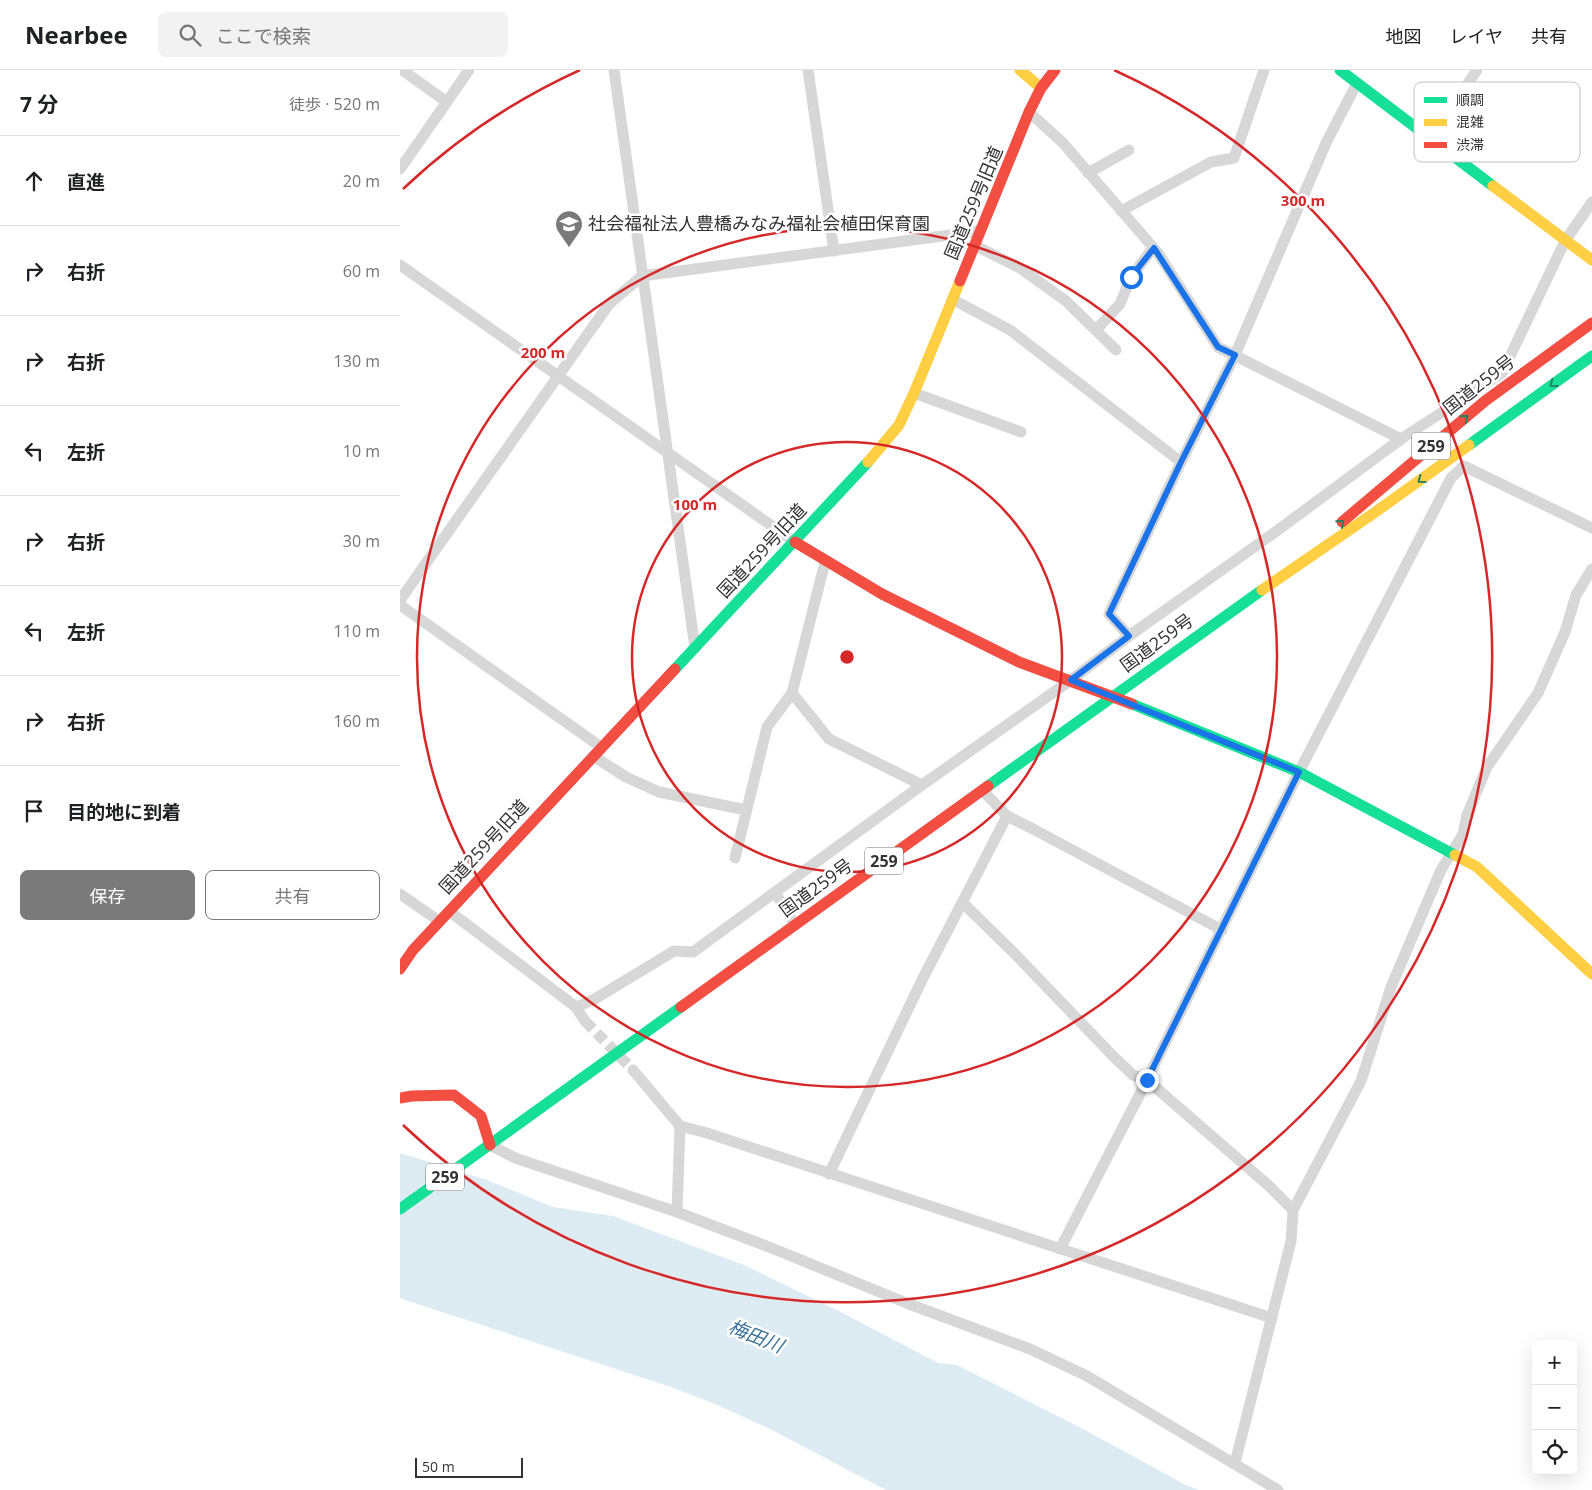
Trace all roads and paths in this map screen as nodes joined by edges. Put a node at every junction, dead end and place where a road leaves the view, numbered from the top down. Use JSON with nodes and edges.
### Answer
{"nodes":[{"id":1,"x":402,"y":70,"type":"edge"},
{"id":2,"x":469,"y":70,"type":"edge"},
{"id":3,"x":614,"y":70,"type":"edge"},
{"id":4,"x":808,"y":70,"type":"edge"},
{"id":5,"x":1020,"y":70,"type":"edge"},
{"id":6,"x":1055,"y":70,"type":"edge"},
{"id":7,"x":1264,"y":70,"type":"edge"},
{"id":8,"x":1340,"y":70,"type":"edge"},
{"id":9,"x":1477,"y":70,"type":"edge"},
{"id":10,"x":1469,"y":82,"type":"edge"},
{"id":11,"x":1357,"y":83,"type":"junction"},
{"id":12,"x":1041,"y":88,"type":"junction"},
{"id":13,"x":447,"y":102,"type":"junction"},
{"id":14,"x":1029,"y":112,"type":"junction"},
{"id":15,"x":1414,"y":126,"type":"edge"},
{"id":16,"x":1129,"y":150,"type":"dead end"},
{"id":17,"x":1461,"y":162,"type":"edge"},
{"id":18,"x":400,"y":169,"type":"edge"},
{"id":19,"x":1088,"y":173,"type":"junction"},
{"id":20,"x":1592,"y":202,"type":"edge"},
{"id":21,"x":1121,"y":211,"type":"junction"},
{"id":22,"x":980,"y":232,"type":"junction"},
{"id":23,"x":1565,"y":241,"type":"junction"},
{"id":24,"x":974,"y":245,"type":"junction"},
{"id":25,"x":1154,"y":248,"type":"junction"},
{"id":26,"x":834,"y":251,"type":"junction"},
{"id":27,"x":1592,"y":260,"type":"edge"},
{"id":28,"x":400,"y":265,"type":"edge"},
{"id":29,"x":642,"y":276,"type":"junction"},
{"id":30,"x":952,"y":299,"type":"junction"},
{"id":31,"x":1592,"y":323,"type":"edge"},
{"id":32,"x":1096,"y":330,"type":"junction"},
{"id":33,"x":1116,"y":350,"type":"dead end"},
{"id":34,"x":1235,"y":355,"type":"junction"},
{"id":35,"x":1592,"y":356,"type":"edge"},
{"id":36,"x":557,"y":376,"type":"junction"},
{"id":37,"x":914,"y":393,"type":"junction"},
{"id":38,"x":1021,"y":432,"type":"dead end"},
{"id":39,"x":1402,"y":439,"type":"junction"},
{"id":40,"x":668,"y":453,"type":"junction"},
{"id":41,"x":1181,"y":462,"type":"junction"},
{"id":42,"x":1592,"y":528,"type":"edge"},
{"id":43,"x":795,"y":542,"type":"junction"},
{"id":44,"x":825,"y":562,"type":"junction"},
{"id":45,"x":1592,"y":569,"type":"edge"},
{"id":46,"x":1278,"y":578,"type":"junction"},
{"id":47,"x":400,"y":600,"type":"edge"},
{"id":48,"x":400,"y":605,"type":"edge"},
{"id":49,"x":1129,"y":636,"type":"junction"},
{"id":50,"x":695,"y":648,"type":"junction"},
{"id":51,"x":1071,"y":680,"type":"junction"},
{"id":52,"x":792,"y":693,"type":"junction"},
{"id":53,"x":1112,"y":696,"type":"junction"},
{"id":54,"x":601,"y":748,"type":"junction"},
{"id":55,"x":593,"y":756,"type":"junction"},
{"id":56,"x":1299,"y":772,"type":"junction"},
{"id":57,"x":922,"y":785,"type":"junction"},
{"id":58,"x":982,"y":790,"type":"junction"},
{"id":59,"x":746,"y":810,"type":"junction"},
{"id":60,"x":1007,"y":816,"type":"junction"},
{"id":61,"x":1451,"y":853,"type":"junction"},
{"id":62,"x":735,"y":858,"type":"dead end"},
{"id":63,"x":775,"y":892,"type":"junction"},
{"id":64,"x":400,"y":894,"type":"edge"},
{"id":65,"x":963,"y":903,"type":"junction"},
{"id":66,"x":449,"y":911,"type":"junction"},
{"id":67,"x":439,"y":921,"type":"junction"},
{"id":68,"x":795,"y":925,"type":"junction"},
{"id":69,"x":1222,"y":930,"type":"junction"},
{"id":70,"x":400,"y":969,"type":"edge"},
{"id":71,"x":1592,"y":974,"type":"edge"},
{"id":72,"x":576,"y":1007,"type":"junction"},
{"id":73,"x":585,"y":1021,"type":"tunnel mouth"},
{"id":74,"x":633,"y":1070,"type":"tunnel mouth"},
{"id":75,"x":1147,"y":1080,"type":"junction"},
{"id":76,"x":400,"y":1098,"type":"edge"},
{"id":77,"x":680,"y":1126,"type":"junction"},
{"id":78,"x":490,"y":1145,"type":"junction"},
{"id":79,"x":829,"y":1174,"type":"junction"},
{"id":80,"x":400,"y":1210,"type":"edge"},
{"id":81,"x":1293,"y":1210,"type":"junction"},
{"id":82,"x":676,"y":1212,"type":"junction"},
{"id":83,"x":1060,"y":1249,"type":"junction"},
{"id":84,"x":1272,"y":1318,"type":"junction"},
{"id":85,"x":1235,"y":1463,"type":"junction"},
{"id":86,"x":1278,"y":1490,"type":"edge"}],
"edges":[{"from":1,"to":13,"type":"street"},
{"from":2,"to":13,"type":"street"},
{"from":3,"to":29,"type":"street"},
{"from":4,"to":26,"type":"street"},
{"from":5,"to":12,"type":"main road"},
{"from":6,"to":12,"type":"main road","name":"国道259号旧道"},
{"from":7,"to":21,"type":"street"},
{"from":8,"to":11,"type":"main road"},
{"from":9,"to":10,"type":"street"},
{"from":11,"to":15,"type":"main road"},
{"from":11,"to":34,"type":"street"},
{"from":12,"to":14,"type":"main road","name":"国道259号旧道"},
{"from":13,"to":18,"type":"street"},
{"from":14,"to":19,"type":"street"},
{"from":14,"to":22,"type":"main road","name":"国道259号旧道"},
{"from":16,"to":19,"type":"street"},
{"from":17,"to":23,"type":"main road"},
{"from":19,"to":21,"type":"street"},
{"from":20,"to":23,"type":"street"},
{"from":21,"to":25,"type":"street"},
{"from":22,"to":24,"type":"main road","name":"国道259号旧道"},
{"from":22,"to":26,"type":"street"},
{"from":23,"to":27,"type":"main road"},
{"from":23,"to":39,"type":"street"},
{"from":24,"to":30,"type":"main road","name":"国道259号旧道"},
{"from":24,"to":32,"type":"street"},
{"from":25,"to":32,"type":"street"},
{"from":25,"to":34,"type":"street"},
{"from":26,"to":29,"type":"street"},
{"from":28,"to":36,"type":"street"},
{"from":29,"to":36,"type":"street"},
{"from":29,"to":40,"type":"street"},
{"from":30,"to":37,"type":"main road","name":"国道259号旧道"},
{"from":30,"to":41,"type":"street"},
{"from":46,"to":31,"type":"main road","name":"国道259号","number":"259","one_way":true},
{"from":32,"to":33,"type":"street"},
{"from":34,"to":39,"type":"street"},
{"from":34,"to":41,"type":"street"},
{"from":35,"to":46,"type":"main road","name":"国道259号","number":"259","one_way":true},
{"from":36,"to":40,"type":"street"},
{"from":36,"to":47,"type":"street"},
{"from":37,"to":38,"type":"street"},
{"from":37,"to":43,"type":"main road","name":"国道259号旧道"},
{"from":39,"to":49,"type":"street"},
{"from":40,"to":43,"type":"street"},
{"from":40,"to":50,"type":"street"},
{"from":41,"to":49,"type":"street"},
{"from":42,"to":56,"type":"street"},
{"from":43,"to":44,"type":"main road"},
{"from":43,"to":50,"type":"main road","name":"国道259号旧道"},
{"from":44,"to":51,"type":"main road"},
{"from":44,"to":52,"type":"street"},
{"from":45,"to":61,"type":"street"},
{"from":46,"to":53,"type":"main road","name":"国道259号","number":"259"},
{"from":48,"to":54,"type":"street"},
{"from":49,"to":51,"type":"street"},
{"from":50,"to":54,"type":"main road","name":"国道259号旧道"},
{"from":51,"to":53,"type":"main road"},
{"from":51,"to":57,"type":"street"},
{"from":52,"to":57,"type":"street"},
{"from":52,"to":59,"type":"street"},
{"from":53,"to":56,"type":"main road"},
{"from":53,"to":58,"type":"main road","name":"国道259号","number":"259"},
{"from":54,"to":55,"type":"main road","name":"国道259号旧道"},
{"from":55,"to":59,"type":"street"},
{"from":55,"to":66,"type":"main road","name":"国道259号旧道"},
{"from":56,"to":61,"type":"main road"},
{"from":56,"to":69,"type":"street"},
{"from":57,"to":63,"type":"street"},
{"from":58,"to":60,"type":"street"},
{"from":58,"to":68,"type":"main road","name":"国道259号","number":"259"},
{"from":59,"to":62,"type":"street"},
{"from":60,"to":65,"type":"street"},
{"from":60,"to":69,"type":"street"},
{"from":61,"to":71,"type":"main road"},
{"from":61,"to":81,"type":"street"},
{"from":63,"to":68,"type":"street"},
{"from":63,"to":72,"type":"street"},
{"from":64,"to":67,"type":"street"},
{"from":65,"to":75,"type":"street"},
{"from":65,"to":79,"type":"street"},
{"from":66,"to":67,"type":"main road","name":"国道259号旧道"},
{"from":66,"to":72,"type":"street"},
{"from":67,"to":70,"type":"main road","name":"国道259号旧道"},
{"from":68,"to":78,"type":"main road","name":"国道259号","number":"259"},
{"from":69,"to":75,"type":"street"},
{"from":72,"to":73,"type":"street"},
{"from":74,"to":77,"type":"street"},
{"from":75,"to":81,"type":"street"},
{"from":75,"to":83,"type":"street"},
{"from":76,"to":78,"type":"main road"},
{"from":77,"to":79,"type":"street"},
{"from":77,"to":82,"type":"street"},
{"from":78,"to":80,"type":"main road","name":"国道259号","number":"259"},
{"from":78,"to":82,"type":"street"},
{"from":79,"to":83,"type":"street"},
{"from":81,"to":84,"type":"street"},
{"from":82,"to":85,"type":"street"},
{"from":83,"to":84,"type":"street"},
{"from":84,"to":85,"type":"street"},
{"from":85,"to":86,"type":"street"}]}
